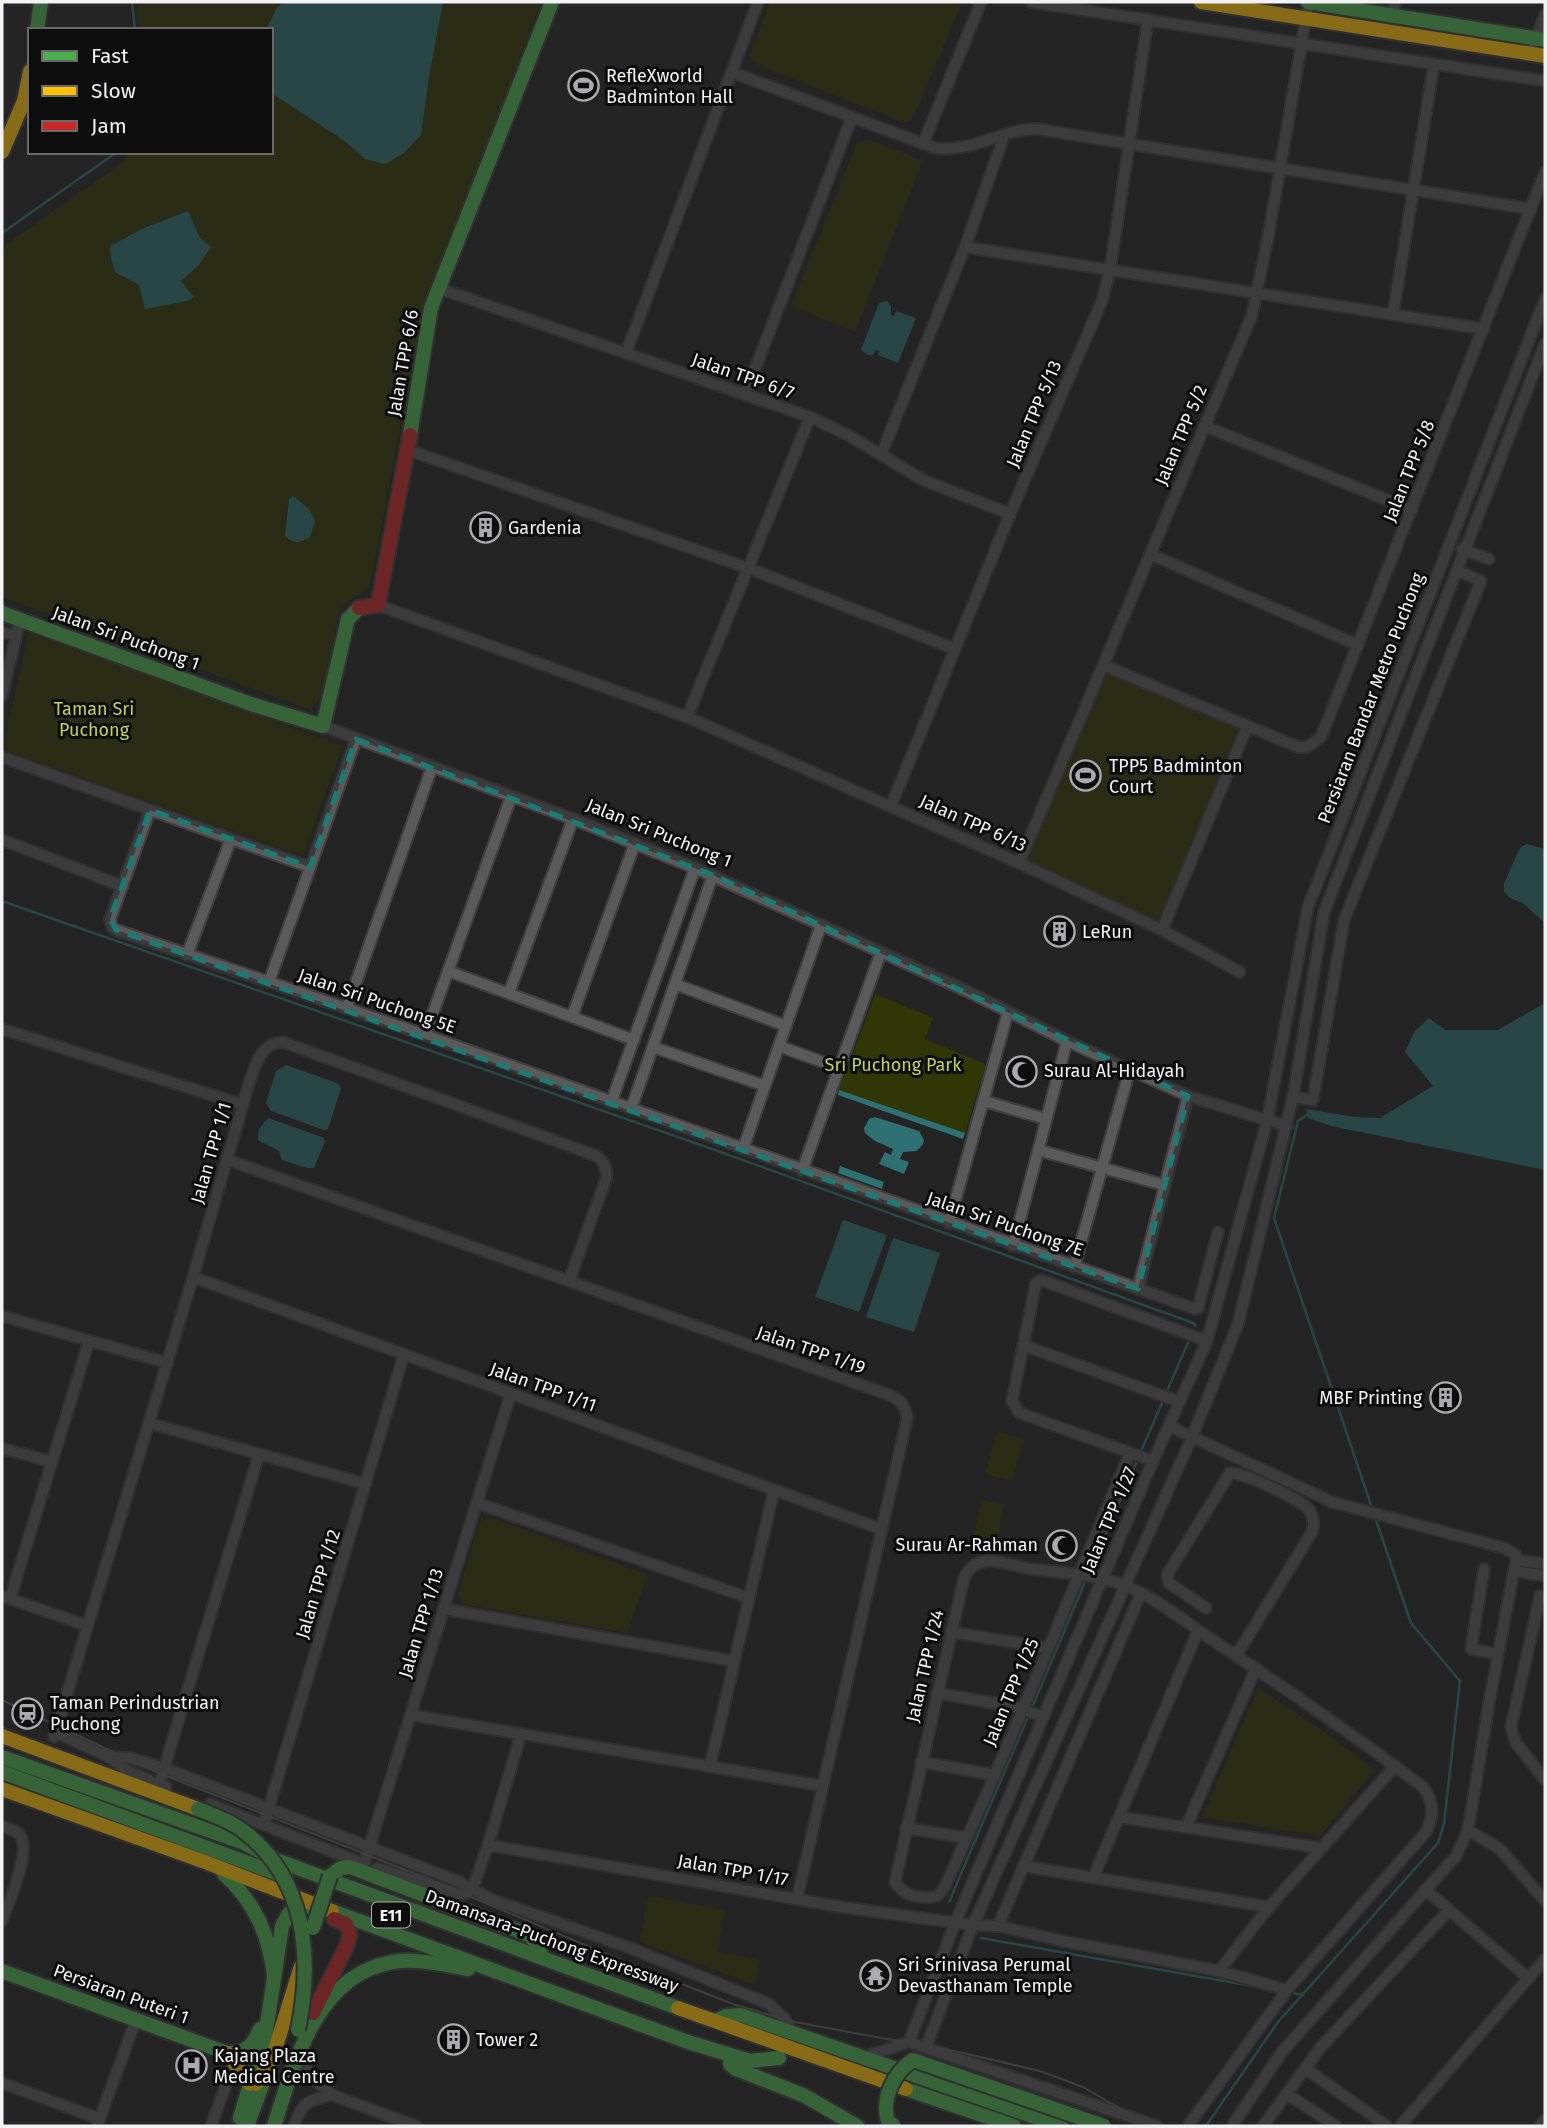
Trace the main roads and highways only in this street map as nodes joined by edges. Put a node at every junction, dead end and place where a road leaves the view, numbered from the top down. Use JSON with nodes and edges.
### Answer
{"nodes":[{"id":1,"x":41,"y":2,"type":"edge"},
{"id":2,"x":552,"y":2,"type":"edge"},
{"id":3,"x":1201,"y":2,"type":"edge"},
{"id":4,"x":1308,"y":2,"type":"edge"},
{"id":5,"x":1394,"y":8,"type":"edge"},
{"id":6,"x":37,"y":28,"type":"edge"},
{"id":7,"x":1541,"y":39,"type":"edge"},
{"id":8,"x":1538,"y":55,"type":"edge"},
{"id":9,"x":28,"y":81,"type":"edge"},
{"id":10,"x":2,"y":152,"type":"edge"},
{"id":11,"x":2,"y":614,"type":"edge"},
{"id":12,"x":323,"y":726,"type":"joint"},
{"id":13,"x":2,"y":1737,"type":"edge"},
{"id":14,"x":22,"y":1743,"type":"junction"},
{"id":15,"x":2,"y":1757,"type":"edge"},
{"id":16,"x":62,"y":1758,"type":"junction"},
{"id":17,"x":2,"y":1772,"type":"edge"},
{"id":18,"x":2,"y":1790,"type":"edge"},
{"id":19,"x":205,"y":1862,"type":"junction"},
{"id":20,"x":265,"y":1927,"type":"junction"},
{"id":21,"x":542,"y":1958,"type":"junction"},
{"id":22,"x":486,"y":1967,"type":"junction"},
{"id":23,"x":2,"y":1971,"type":"edge"},
{"id":24,"x":274,"y":1976,"type":"junction"},
{"id":25,"x":715,"y":2021,"type":"junction"},
{"id":26,"x":724,"y":2054,"type":"junction"},
{"id":27,"x":300,"y":2055,"type":"junction"},
{"id":28,"x":231,"y":2058,"type":"junction"},
{"id":29,"x":779,"y":2058,"type":"junction"},
{"id":30,"x":250,"y":2084,"type":"junction"},
{"id":31,"x":829,"y":2118,"type":"edge"},
{"id":32,"x":241,"y":2123,"type":"edge"},
{"id":33,"x":261,"y":2126,"type":"edge"},
{"id":34,"x":274,"y":2126,"type":"edge"},
{"id":35,"x":857,"y":2126,"type":"edge"},
{"id":36,"x":894,"y":2126,"type":"edge"},
{"id":37,"x":975,"y":2126,"type":"edge"},
{"id":38,"x":1014,"y":2126,"type":"edge"},
{"id":39,"x":1061,"y":2126,"type":"edge"},
{"id":40,"x":1104,"y":2126,"type":"edge"}],
"edges":[{"from":1,"to":6,"type":"main road"},
{"from":2,"to":12,"type":"main road","name":"Jalan TPP 6/6"},
{"from":3,"to":8,"type":"main road"},
{"from":4,"to":5,"type":"main road"},
{"from":5,"to":7,"type":"main road"},
{"from":9,"to":10,"type":"main road"},
{"from":11,"to":12,"type":"main road","name":"Jalan Sri Puchong 1"},
{"from":13,"to":14,"type":"main road"},
{"from":14,"to":16,"type":"main road"},
{"from":14,"to":16,"type":"main road"},
{"from":15,"to":21,"type":"main road","name":"Damansara–Puchong Expressway","number":"E11"},
{"from":16,"to":33,"type":"main road","bridge":true},
{"from":17,"to":29,"type":"main road","name":"Damansara–Puchong Expressway","number":"E11"},
{"from":18,"to":19,"type":"main road"},
{"from":19,"to":20,"type":"main road"},
{"from":19,"to":22,"type":"main road"},
{"from":20,"to":24,"type":"main road"},
{"from":20,"to":28,"type":"main road"},
{"from":21,"to":25,"type":"main road","name":"Damansara–Puchong Expressway","number":"E11"},
{"from":21,"to":32,"type":"main road","bridge":true},
{"from":22,"to":26,"type":"main road"},
{"from":22,"to":27,"type":"main road"},
{"from":23,"to":28,"type":"main road","name":"Persiaran Puteri 1"},
{"from":24,"to":27,"type":"main road"},
{"from":24,"to":30,"type":"main road"},
{"from":25,"to":38,"type":"main road","name":"Damansara–Puchong Expressway","number":"E11"},
{"from":25,"to":39,"type":"main road"},
{"from":26,"to":29,"type":"main road"},
{"from":26,"to":31,"type":"main road"},
{"from":27,"to":34,"type":"main road"},
{"from":28,"to":30,"type":"main road"},
{"from":29,"to":37,"type":"main road","name":"Damansara–Puchong Expressway","number":"E11"},
{"from":30,"to":32,"type":"main road"},
{"from":31,"to":35,"type":"main road"},
{"from":36,"to":40,"type":"main road","bridge":true}]}
